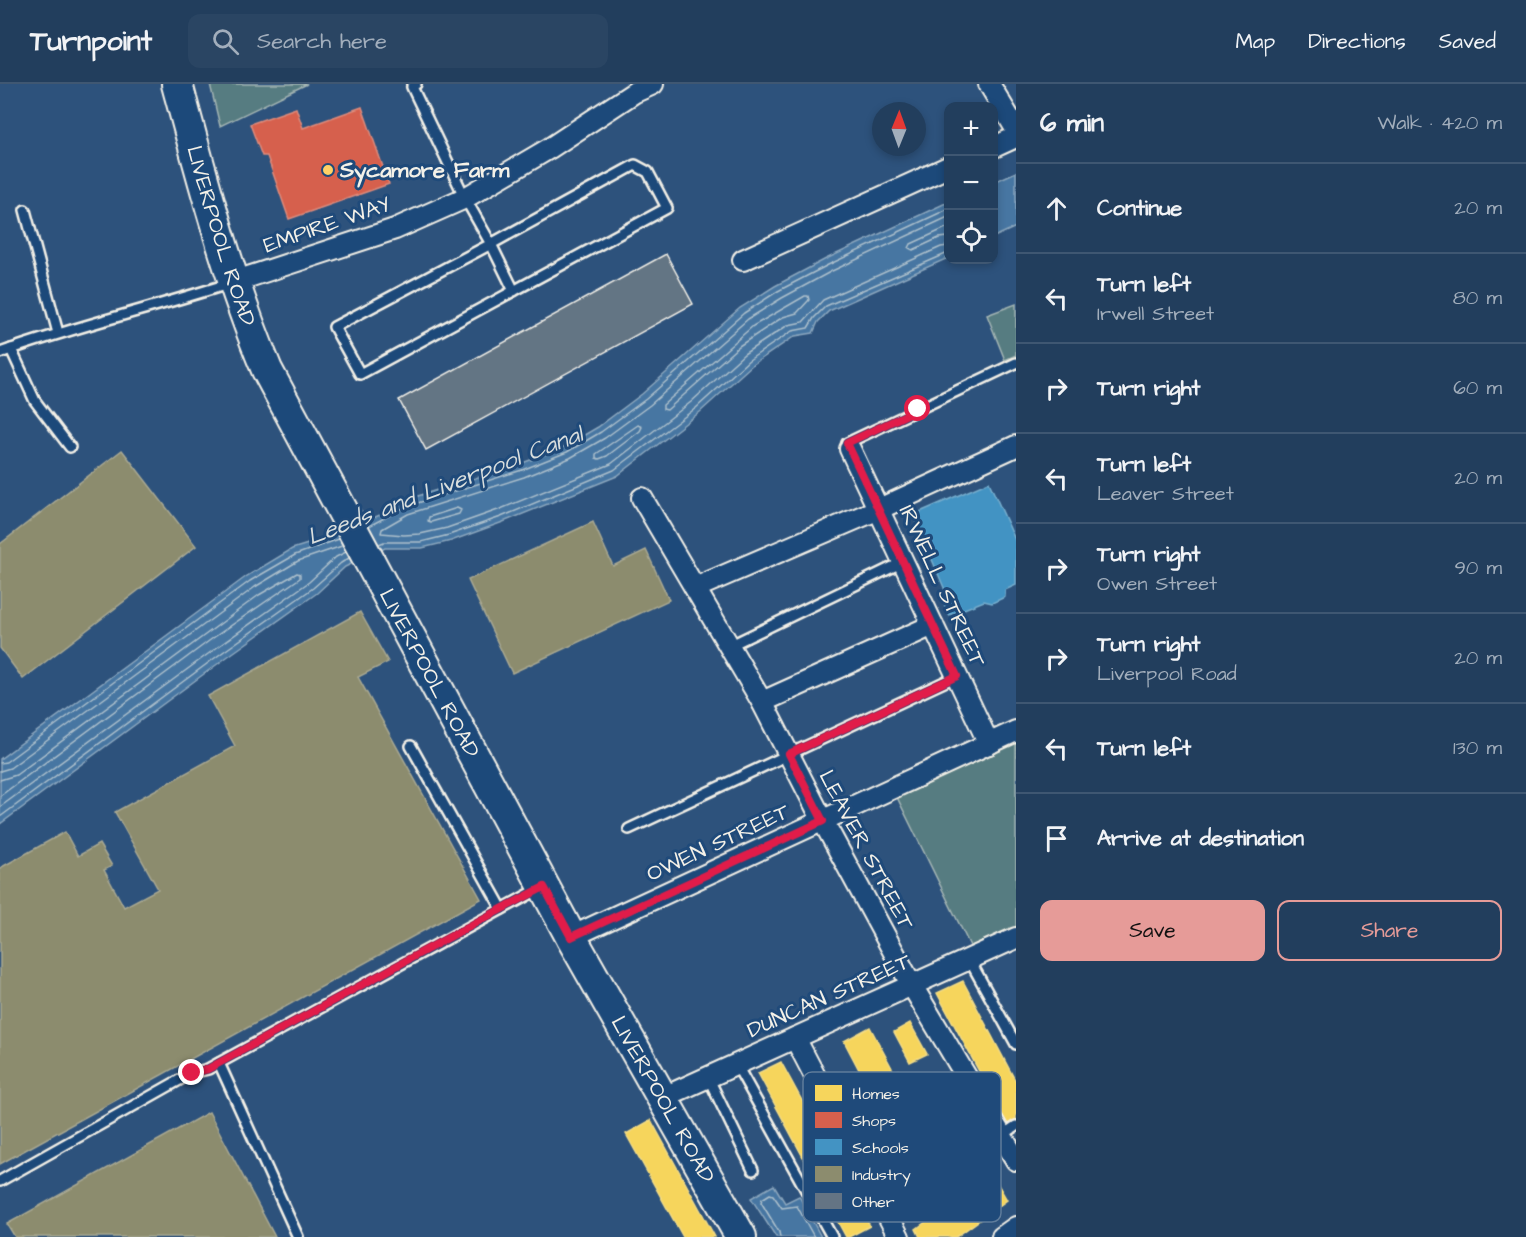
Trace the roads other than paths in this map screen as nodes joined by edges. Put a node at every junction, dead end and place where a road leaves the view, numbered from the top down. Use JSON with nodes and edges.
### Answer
{"nodes":[{"id":1,"x":177,"y":84,"type":"edge"},
{"id":2,"x":416,"y":84,"type":"edge"},
{"id":3,"x":653,"y":84,"type":"edge"},
{"id":4,"x":989,"y":84,"type":"edge"},
{"id":5,"x":1016,"y":129,"type":"edge"},
{"id":6,"x":1016,"y":137,"type":"edge"},
{"id":7,"x":998,"y":145,"type":"edge"},
{"id":8,"x":944,"y":169,"type":"edge"},
{"id":9,"x":465,"y":198,"type":"junction"},
{"id":10,"x":25,"y":210,"type":"dead end"},
{"id":11,"x":491,"y":244,"type":"junction"},
{"id":12,"x":742,"y":260,"type":"dead end"},
{"id":13,"x":233,"y":282,"type":"junction"},
{"id":14,"x":514,"y":291,"type":"junction"},
{"id":15,"x":58,"y":333,"type":"junction"},
{"id":16,"x":11,"y":349,"type":"junction"},
{"id":17,"x":0,"y":353,"type":"edge"},
{"id":18,"x":1016,"y":363,"type":"edge"},
{"id":19,"x":1016,"y":446,"type":"edge"},
{"id":20,"x":70,"y":447,"type":"dead end"},
{"id":21,"x":850,"y":449,"type":"joint"},
{"id":22,"x":642,"y":498,"type":"dead end"},
{"id":23,"x":879,"y":509,"type":"junction"},
{"id":24,"x":903,"y":561,"type":"junction"},
{"id":25,"x":695,"y":588,"type":"junction"},
{"id":26,"x":933,"y":624,"type":"junction"},
{"id":27,"x":729,"y":646,"type":"junction"},
{"id":28,"x":957,"y":676,"type":"junction"},
{"id":29,"x":762,"y":702,"type":"junction"},
{"id":30,"x":1016,"y":731,"type":"edge"},
{"id":31,"x":989,"y":744,"type":"junction"},
{"id":32,"x":411,"y":746,"type":"dead end"},
{"id":33,"x":789,"y":754,"type":"junction"},
{"id":34,"x":823,"y":821,"type":"junction"},
{"id":35,"x":629,"y":829,"type":"dead end"},
{"id":36,"x":544,"y":887,"type":"junction"},
{"id":37,"x":502,"y":909,"type":"junction"},
{"id":38,"x":571,"y":937,"type":"junction"},
{"id":39,"x":1016,"y":938,"type":"edge"},
{"id":40,"x":969,"y":959,"type":"junction"},
{"id":41,"x":911,"y":984,"type":"junction"},
{"id":42,"x":795,"y":1038,"type":"junction"},
{"id":43,"x":1016,"y":1044,"type":"edge"},
{"id":44,"x":219,"y":1063,"type":"junction"},
{"id":45,"x":736,"y":1064,"type":"junction"},
{"id":46,"x":813,"y":1072,"type":"edge"},
{"id":47,"x":969,"y":1072,"type":"edge"},
{"id":48,"x":708,"y":1077,"type":"junction"},
{"id":49,"x":662,"y":1098,"type":"junction"},
{"id":50,"x":1009,"y":1132,"type":"edge"},
{"id":51,"x":1016,"y":1160,"type":"edge"},
{"id":52,"x":753,"y":1170,"type":"dead end"},
{"id":53,"x":0,"y":1181,"type":"edge"},
{"id":54,"x":803,"y":1185,"type":"edge"},
{"id":55,"x":824,"y":1222,"type":"edge"},
{"id":56,"x":891,"y":1222,"type":"edge"},
{"id":57,"x":1016,"y":1227,"type":"edge"},
{"id":58,"x":298,"y":1237,"type":"edge"},
{"id":59,"x":741,"y":1237,"type":"edge"},
{"id":60,"x":832,"y":1237,"type":"edge"},
{"id":61,"x":899,"y":1237,"type":"edge"},
{"id":62,"x":1002,"y":1237,"type":"edge"}],
"edges":[{"from":1,"to":13,"type":"main road","name":"LIVERPOOL ROAD"},
{"from":2,"to":9,"type":"lane"},
{"from":3,"to":9,"type":"street","name":"EMPIRE WAY"},
{"from":4,"to":5,"type":"street"},
{"from":6,"to":7,"type":"street"},
{"from":8,"to":12,"type":"street"},
{"from":9,"to":11,"type":"lane"},
{"from":9,"to":13,"type":"street","name":"EMPIRE WAY"},
{"from":10,"to":15,"type":"lane"},
{"from":11,"to":14,"type":"lane"},
{"from":11,"to":14,"type":"lane"},
{"from":11,"to":14,"type":"lane"},
{"from":13,"to":15,"type":"lane"},
{"from":13,"to":36,"type":"main road","name":"LIVERPOOL ROAD"},
{"from":15,"to":16,"type":"lane"},
{"from":16,"to":17,"type":"lane"},
{"from":16,"to":20,"type":"lane"},
{"from":18,"to":21,"type":"lane"},
{"from":19,"to":23,"type":"street"},
{"from":21,"to":23,"type":"street","name":"IRWELL STREET"},
{"from":22,"to":25,"type":"street","name":"LEAVER STREET"},
{"from":23,"to":24,"type":"street","name":"IRWELL STREET"},
{"from":23,"to":25,"type":"street"},
{"from":24,"to":26,"type":"street","name":"IRWELL STREET"},
{"from":24,"to":27,"type":"lane"},
{"from":25,"to":27,"type":"street","name":"LEAVER STREET"},
{"from":26,"to":28,"type":"street","name":"IRWELL STREET"},
{"from":26,"to":29,"type":"street"},
{"from":27,"to":29,"type":"street","name":"LEAVER STREET"},
{"from":28,"to":31,"type":"street","name":"IRWELL STREET"},
{"from":28,"to":33,"type":"lane"},
{"from":29,"to":33,"type":"street","name":"LEAVER STREET"},
{"from":30,"to":31,"type":"street","name":"OWEN STREET"},
{"from":31,"to":34,"type":"street","name":"OWEN STREET"},
{"from":32,"to":37,"type":"lane"},
{"from":33,"to":34,"type":"street","name":"LEAVER STREET"},
{"from":33,"to":35,"type":"lane"},
{"from":34,"to":38,"type":"street","name":"OWEN STREET"},
{"from":34,"to":41,"type":"street","name":"LEAVER STREET"},
{"from":36,"to":37,"type":"lane"},
{"from":36,"to":38,"type":"main road","name":"LIVERPOOL ROAD"},
{"from":37,"to":44,"type":"lane"},
{"from":38,"to":49,"type":"main road","name":"LIVERPOOL ROAD"},
{"from":39,"to":40,"type":"street","name":"DUNCAN STREET"},
{"from":40,"to":41,"type":"street","name":"DUNCAN STREET"},
{"from":40,"to":43,"type":"lane"},
{"from":41,"to":42,"type":"street","name":"DUNCAN STREET"},
{"from":41,"to":47,"type":"street","name":"LEAVER STREET"},
{"from":42,"to":45,"type":"street","name":"DUNCAN STREET"},
{"from":42,"to":46,"type":"street"},
{"from":44,"to":53,"type":"lane"},
{"from":44,"to":58,"type":"lane"},
{"from":45,"to":48,"type":"street","name":"DUNCAN STREET"},
{"from":45,"to":54,"type":"lane"},
{"from":48,"to":49,"type":"street","name":"DUNCAN STREET"},
{"from":48,"to":52,"type":"lane"},
{"from":49,"to":59,"type":"main road","name":"LIVERPOOL ROAD"},
{"from":50,"to":51,"type":"street","name":"LEAVER STREET"},
{"from":55,"to":60,"type":"lane"},
{"from":56,"to":61,"type":"street"},
{"from":57,"to":62,"type":"street"}]}
